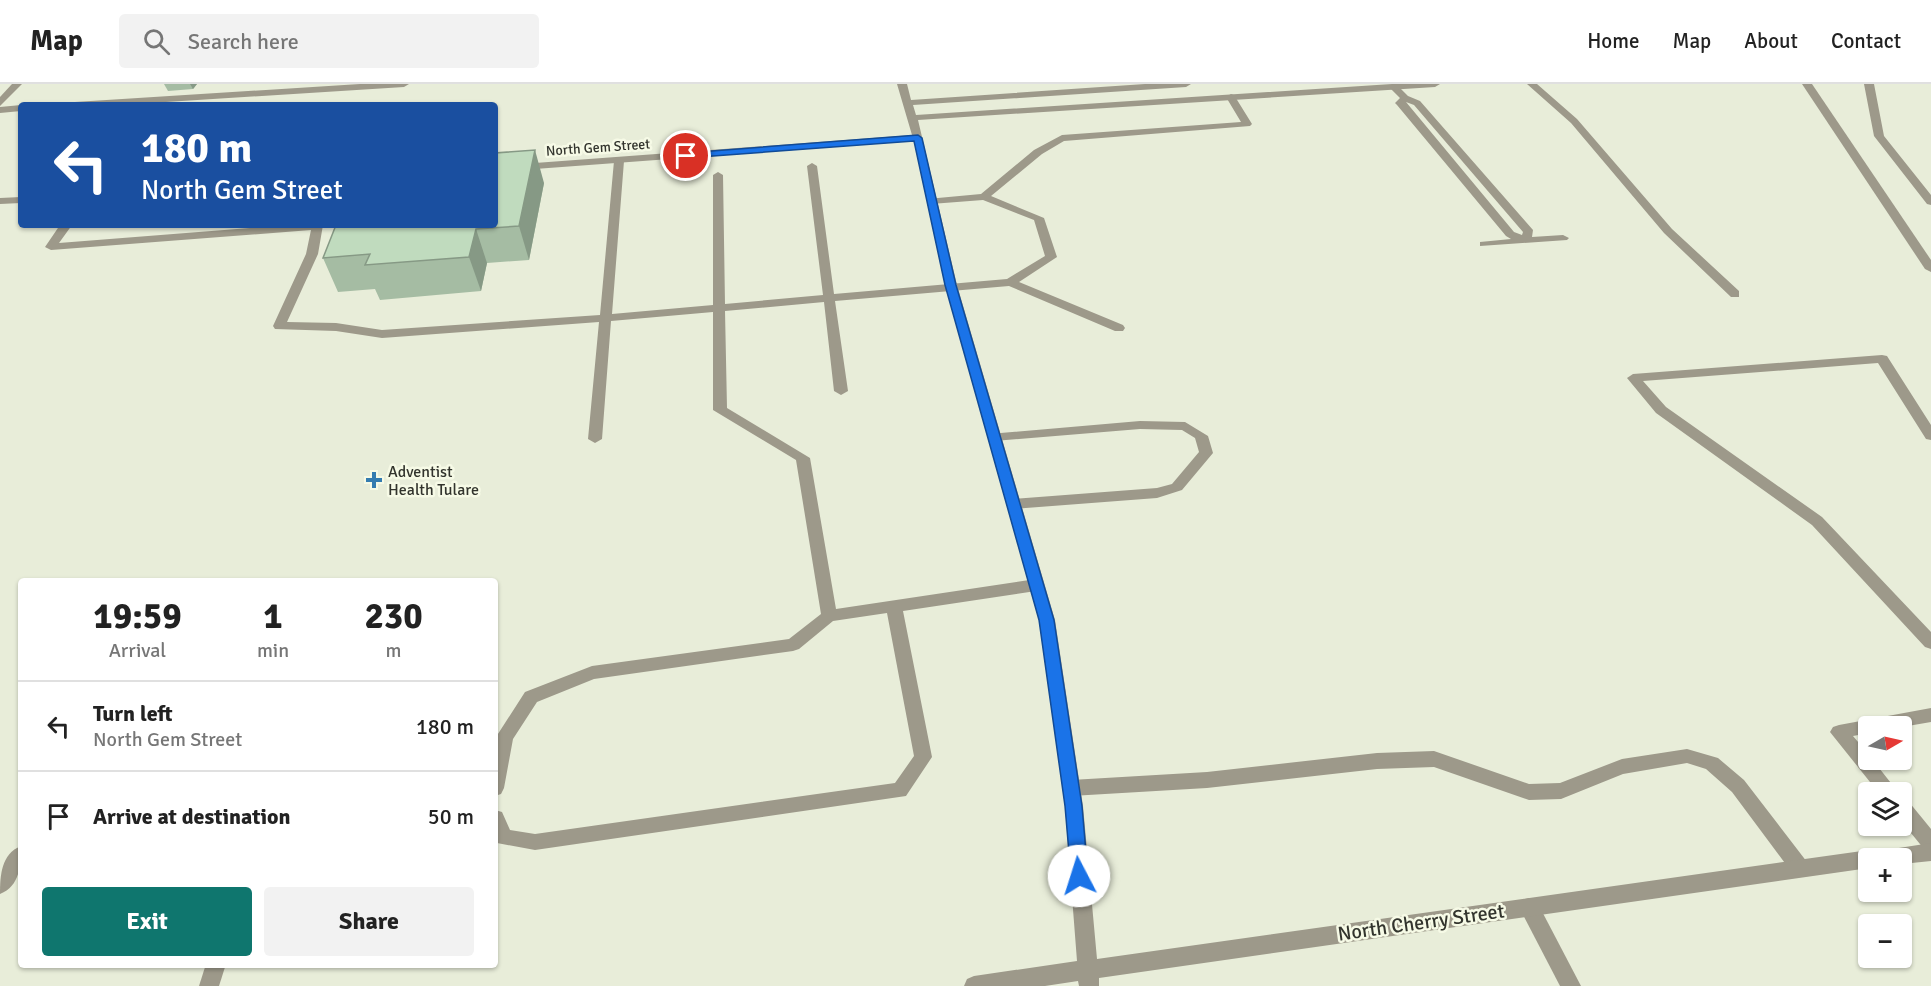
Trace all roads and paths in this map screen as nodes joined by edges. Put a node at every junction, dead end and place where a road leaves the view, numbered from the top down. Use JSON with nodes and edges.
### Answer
{"nodes":[{"id":1,"x":17,"y":84,"type":"edge"},
{"id":2,"x":404,"y":84,"type":"edge"},
{"id":3,"x":902,"y":84,"type":"edge"},
{"id":4,"x":1186,"y":84,"type":"edge"},
{"id":5,"x":1435,"y":84,"type":"edge"},
{"id":6,"x":1532,"y":84,"type":"edge"},
{"id":7,"x":1807,"y":84,"type":"edge"},
{"id":8,"x":1869,"y":84,"type":"edge"},
{"id":9,"x":1394,"y":87,"type":"junction"},
{"id":10,"x":1232,"y":97,"type":"junction"},
{"id":11,"x":1405,"y":98,"type":"junction"},
{"id":12,"x":122,"y":102,"type":"edge"},
{"id":13,"x":0,"y":103,"type":"edge"},
{"id":14,"x":907,"y":103,"type":"junction"},
{"id":15,"x":18,"y":108,"type":"edge"},
{"id":16,"x":0,"y":110,"type":"edge"},
{"id":17,"x":911,"y":118,"type":"junction"},
{"id":18,"x":918,"y":138,"type":"junction"},
{"id":19,"x":619,"y":161,"type":"junction"},
{"id":20,"x":812,"y":166,"type":"dead end"},
{"id":21,"x":498,"y":169,"type":"edge"},
{"id":22,"x":718,"y":175,"type":"dead end"},
{"id":23,"x":984,"y":197,"type":"junction"},
{"id":24,"x":0,"y":201,"type":"edge"},
{"id":25,"x":18,"y":201,"type":"edge"},
{"id":26,"x":931,"y":201,"type":"junction"},
{"id":27,"x":1931,"y":202,"type":"edge"},
{"id":28,"x":64,"y":228,"type":"edge"},
{"id":29,"x":281,"y":228,"type":"edge"},
{"id":30,"x":316,"y":228,"type":"edge"},
{"id":31,"x":1563,"y":238,"type":"dead end"},
{"id":32,"x":1525,"y":241,"type":"junction"},
{"id":33,"x":1484,"y":244,"type":"dead end"},
{"id":34,"x":1931,"y":269,"type":"edge"},
{"id":35,"x":1010,"y":282,"type":"junction"},
{"id":36,"x":951,"y":285,"type":"junction"},
{"id":37,"x":1735,"y":294,"type":"dead end"},
{"id":38,"x":829,"y":296,"type":"junction"},
{"id":39,"x":718,"y":306,"type":"junction"},
{"id":40,"x":604,"y":318,"type":"junction"},
{"id":41,"x":1119,"y":328,"type":"dead end"},
{"id":42,"x":841,"y":391,"type":"dead end"},
{"id":43,"x":1931,"y":436,"type":"edge"},
{"id":44,"x":994,"y":437,"type":"junction"},
{"id":45,"x":595,"y":439,"type":"dead end"},
{"id":46,"x":1013,"y":504,"type":"junction"},
{"id":47,"x":1036,"y":585,"type":"junction"},
{"id":48,"x":894,"y":606,"type":"junction"},
{"id":49,"x":829,"y":616,"type":"junction"},
{"id":50,"x":1931,"y":643,"type":"edge"},
{"id":51,"x":1931,"y":715,"type":"edge"},
{"id":52,"x":1912,"y":718,"type":"edge"},
{"id":53,"x":1858,"y":728,"type":"edge"},
{"id":54,"x":1858,"y":755,"type":"edge"},
{"id":55,"x":1871,"y":770,"type":"edge"},
{"id":56,"x":498,"y":772,"type":"edge"},
{"id":57,"x":1881,"y":782,"type":"edge"},
{"id":58,"x":1071,"y":788,"type":"junction"},
{"id":59,"x":1912,"y":820,"type":"edge"},
{"id":60,"x":498,"y":824,"type":"edge"},
{"id":61,"x":1931,"y":843,"type":"edge"},
{"id":62,"x":1931,"y":852,"type":"edge"},
{"id":63,"x":1912,"y":854,"type":"edge"},
{"id":64,"x":18,"y":859,"type":"edge"},
{"id":65,"x":1858,"y":860,"type":"edge"},
{"id":66,"x":1800,"y":868,"type":"junction"},
{"id":67,"x":0,"y":885,"type":"edge"},
{"id":68,"x":1529,"y":907,"type":"junction"},
{"id":69,"x":215,"y":968,"type":"edge"},
{"id":70,"x":1088,"y":978,"type":"edge"},
{"id":71,"x":209,"y":986,"type":"edge"},
{"id":72,"x":974,"y":986,"type":"edge"},
{"id":73,"x":1570,"y":986,"type":"edge"}],
"edges":[{"from":1,"to":13,"type":"street"},
{"from":2,"to":12,"type":"street"},
{"from":3,"to":14,"type":"street"},
{"from":4,"to":14,"type":"street"},
{"from":5,"to":9,"type":"street"},
{"from":6,"to":37,"type":"street"},
{"from":7,"to":34,"type":"street"},
{"from":8,"to":27,"type":"street"},
{"from":9,"to":10,"type":"street"},
{"from":9,"to":11,"type":"street"},
{"from":10,"to":17,"type":"street"},
{"from":10,"to":23,"type":"street"},
{"from":11,"to":32,"type":"street"},
{"from":11,"to":32,"type":"street"},
{"from":14,"to":17,"type":"street"},
{"from":15,"to":16,"type":"street"},
{"from":17,"to":18,"type":"street"},
{"from":18,"to":19,"type":"street","name":"North Gem Street"},
{"from":18,"to":26,"type":"street"},
{"from":19,"to":21,"type":"street","name":"North Gem Street"},
{"from":19,"to":40,"type":"street"},
{"from":20,"to":38,"type":"street"},
{"from":22,"to":39,"type":"street"},
{"from":23,"to":26,"type":"street"},
{"from":23,"to":35,"type":"street"},
{"from":24,"to":25,"type":"street"},
{"from":26,"to":36,"type":"street"},
{"from":28,"to":29,"type":"street"},
{"from":30,"to":40,"type":"street"},
{"from":31,"to":32,"type":"street"},
{"from":32,"to":33,"type":"street"},
{"from":35,"to":36,"type":"street"},
{"from":35,"to":41,"type":"street"},
{"from":36,"to":38,"type":"street"},
{"from":36,"to":44,"type":"street"},
{"from":38,"to":39,"type":"street"},
{"from":38,"to":42,"type":"street"},
{"from":39,"to":40,"type":"street"},
{"from":39,"to":49,"type":"street"},
{"from":40,"to":45,"type":"street"},
{"from":43,"to":50,"type":"street"},
{"from":44,"to":46,"type":"street"},
{"from":44,"to":46,"type":"street"},
{"from":46,"to":47,"type":"street"},
{"from":47,"to":48,"type":"street"},
{"from":47,"to":58,"type":"street"},
{"from":48,"to":49,"type":"street"},
{"from":48,"to":60,"type":"street"},
{"from":49,"to":56,"type":"street"},
{"from":51,"to":52,"type":"street"},
{"from":53,"to":54,"type":"street"},
{"from":55,"to":57,"type":"street"},
{"from":58,"to":66,"type":"street"},
{"from":58,"to":70,"type":"street"},
{"from":59,"to":61,"type":"street"},
{"from":62,"to":63,"type":"street"},
{"from":64,"to":67,"type":"street"},
{"from":65,"to":66,"type":"street","name":"North Cherry Street"},
{"from":66,"to":68,"type":"street","name":"North Cherry Street"},
{"from":68,"to":70,"type":"street","name":"North Cherry Street"},
{"from":68,"to":73,"type":"street"},
{"from":69,"to":71,"type":"street"},
{"from":70,"to":72,"type":"street","name":"North Cherry Street"}]}
